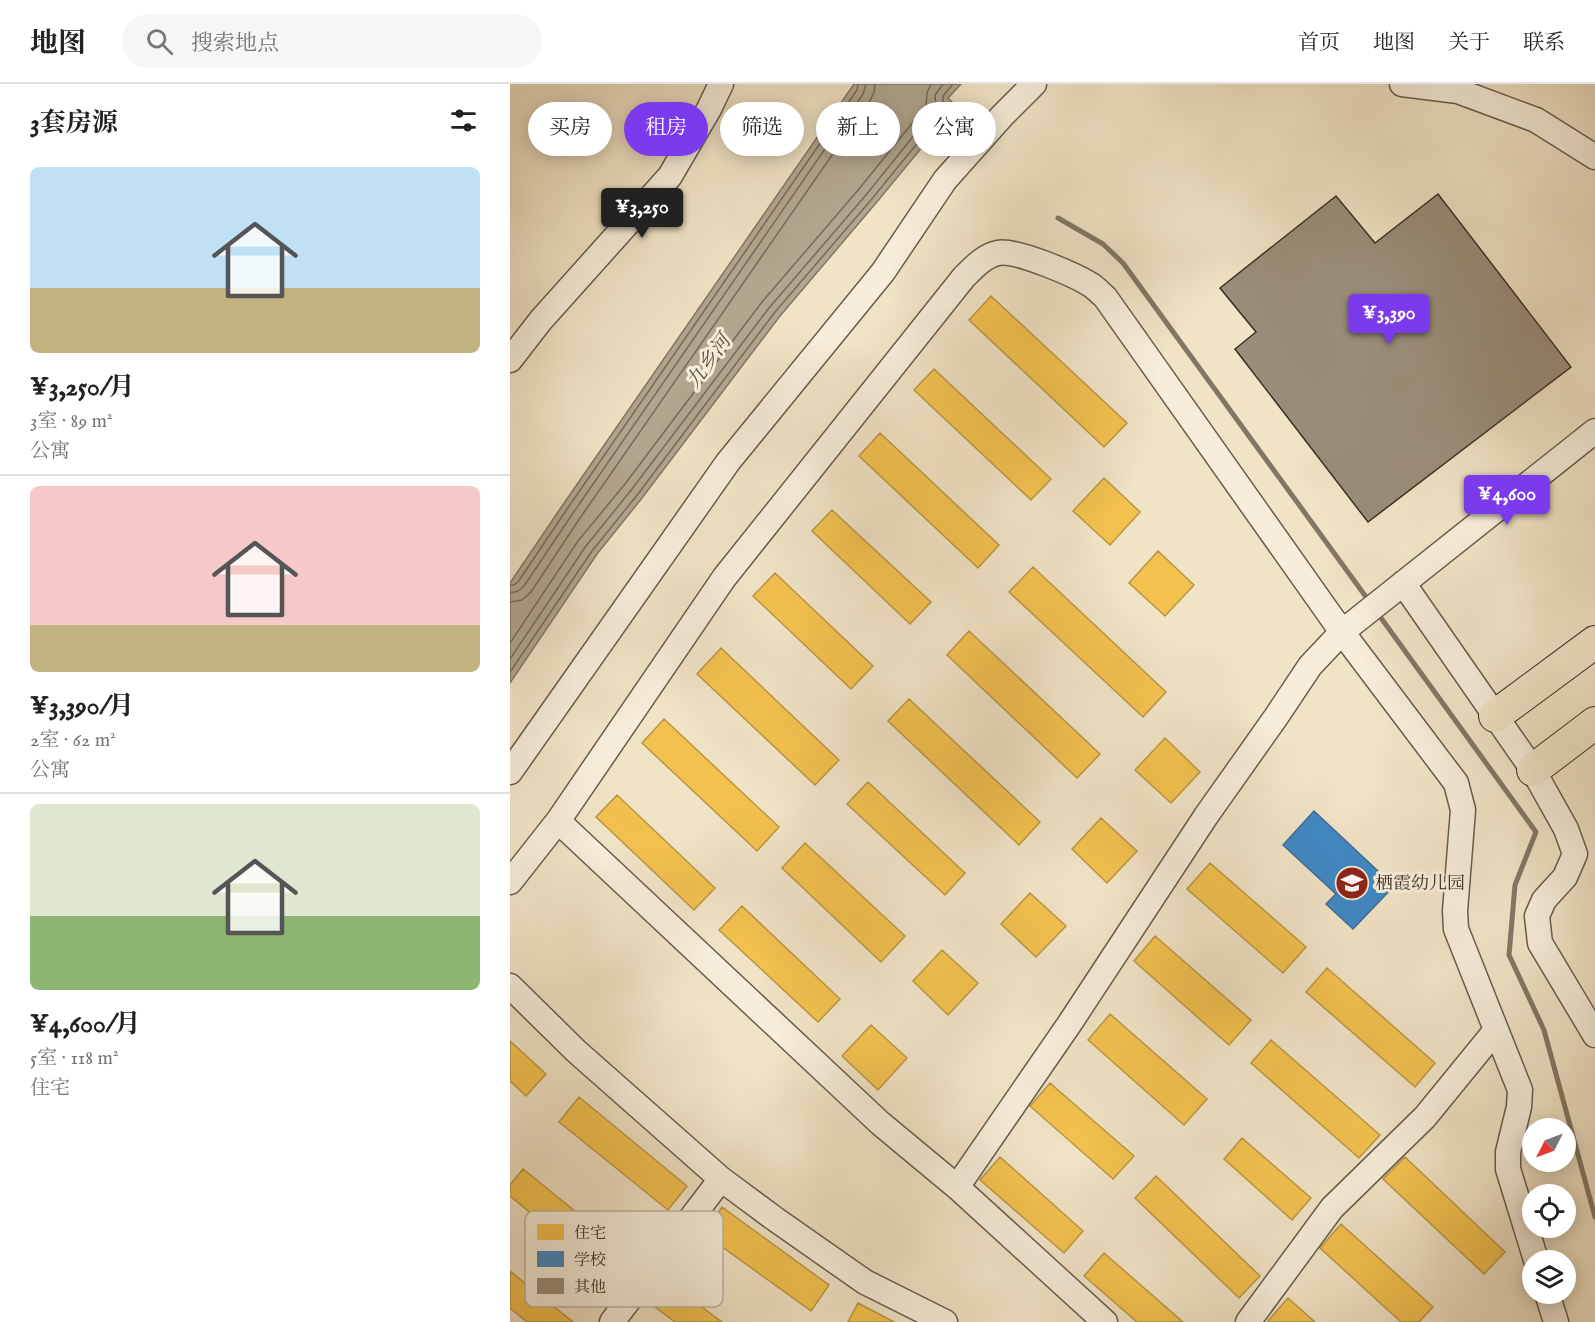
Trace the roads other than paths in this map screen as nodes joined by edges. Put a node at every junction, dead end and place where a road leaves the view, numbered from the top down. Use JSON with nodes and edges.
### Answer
{"nodes":[{"id":1,"x":721,"y":84,"type":"edge"},
{"id":2,"x":1034,"y":84,"type":"edge"},
{"id":3,"x":1402,"y":84,"type":"edge"},
{"id":4,"x":1595,"y":157,"type":"edge"},
{"id":5,"x":510,"y":360,"type":"edge"},
{"id":6,"x":1595,"y":431,"type":"edge"},
{"id":7,"x":1399,"y":586,"type":"junction"},
{"id":8,"x":1349,"y":626,"type":"junction"},
{"id":9,"x":1595,"y":642,"type":"edge"},
{"id":10,"x":1495,"y":716,"type":"junction"},
{"id":11,"x":1595,"y":723,"type":"edge"},
{"id":12,"x":1533,"y":770,"type":"junction"},
{"id":13,"x":510,"y":772,"type":"edge"},
{"id":14,"x":558,"y":821,"type":"junction"},
{"id":15,"x":510,"y":882,"type":"edge"},
{"id":16,"x":510,"y":986,"type":"edge"},
{"id":17,"x":1496,"y":1030,"type":"junction"},
{"id":18,"x":1595,"y":1035,"type":"edge"},
{"id":19,"x":721,"y":1179,"type":"junction"},
{"id":20,"x":957,"y":1187,"type":"junction"},
{"id":21,"x":697,"y":1211,"type":"edge"},
{"id":22,"x":1533,"y":1250,"type":"edge"},
{"id":23,"x":1550,"y":1304,"type":"edge"},
{"id":24,"x":623,"y":1307,"type":"edge"},
{"id":25,"x":612,"y":1322,"type":"edge"},
{"id":26,"x":945,"y":1322,"type":"edge"},
{"id":27,"x":1106,"y":1322,"type":"edge"},
{"id":28,"x":1248,"y":1322,"type":"edge"},
{"id":29,"x":1556,"y":1322,"type":"edge"}],
"edges":[{"from":1,"to":5,"type":"street"},
{"from":2,"to":13,"type":"street"},
{"from":3,"to":4,"type":"street"},
{"from":6,"to":7,"type":"street"},
{"from":7,"to":8,"type":"street"},
{"from":7,"to":10,"type":"street"},
{"from":8,"to":14,"type":"street"},
{"from":8,"to":17,"type":"street"},
{"from":8,"to":20,"type":"street"},
{"from":9,"to":10,"type":"main road"},
{"from":10,"to":12,"type":"street"},
{"from":11,"to":12,"type":"main road"},
{"from":12,"to":18,"type":"street"},
{"from":14,"to":15,"type":"street"},
{"from":14,"to":20,"type":"street"},
{"from":16,"to":19,"type":"street"},
{"from":17,"to":22,"type":"street"},
{"from":17,"to":28,"type":"street"},
{"from":19,"to":21,"type":"street"},
{"from":19,"to":26,"type":"street"},
{"from":20,"to":27,"type":"street"},
{"from":23,"to":29,"type":"street"},
{"from":24,"to":25,"type":"street"}]}
